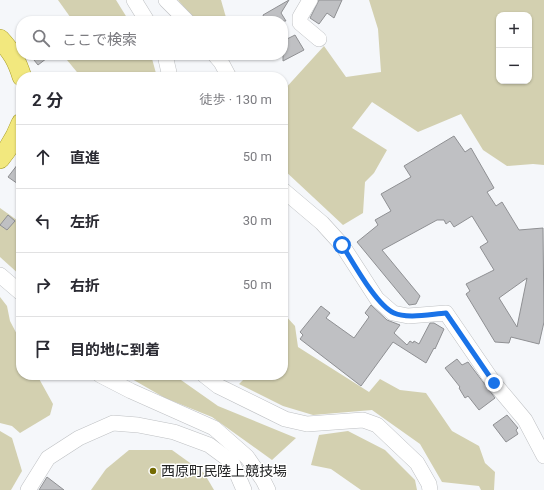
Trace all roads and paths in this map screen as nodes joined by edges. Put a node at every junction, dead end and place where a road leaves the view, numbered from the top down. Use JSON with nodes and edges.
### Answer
{"nodes":[{"id":1,"x":134,"y":0,"type":"edge"},
{"id":2,"x":166,"y":0,"type":"edge"},
{"id":3,"x":310,"y":0,"type":"edge"},
{"id":4,"x":143,"y":16,"type":"edge"},
{"id":5,"x":182,"y":16,"type":"edge"},
{"id":6,"x":319,"y":39,"type":"dead end"},
{"id":7,"x":0,"y":40,"type":"edge"},
{"id":8,"x":16,"y":60,"type":"edge"},
{"id":9,"x":16,"y":60,"type":"edge"},
{"id":10,"x":166,"y":60,"type":"edge"},
{"id":11,"x":219,"y":60,"type":"edge"},
{"id":12,"x":20,"y":72,"type":"edge"},
{"id":13,"x":169,"y":72,"type":"edge"},
{"id":14,"x":226,"y":72,"type":"edge"},
{"id":15,"x":16,"y":136,"type":"edge"},
{"id":16,"x":0,"y":158,"type":"edge"},
{"id":17,"x":288,"y":194,"type":"edge"},
{"id":18,"x":0,"y":275,"type":"edge"},
{"id":19,"x":16,"y":289,"type":"edge"},
{"id":20,"x":110,"y":380,"type":"edge"},
{"id":21,"x":210,"y":380,"type":"edge"},
{"id":22,"x":544,"y":456,"type":"edge"},
{"id":23,"x":28,"y":490,"type":"edge"},
{"id":24,"x":244,"y":490,"type":"edge"},
{"id":25,"x":268,"y":490,"type":"edge"},
{"id":26,"x":430,"y":490,"type":"edge"}],
"edges":[{"from":1,"to":4,"type":"street"},
{"from":2,"to":5,"type":"street"},
{"from":3,"to":6,"type":"street"},
{"from":7,"to":8,"type":"main road"},
{"from":9,"to":12,"type":"main road"},
{"from":10,"to":13,"type":"street"},
{"from":11,"to":14,"type":"street"},
{"from":15,"to":16,"type":"main road"},
{"from":17,"to":22,"type":"street"},
{"from":18,"to":19,"type":"street"},
{"from":20,"to":25,"type":"street"},
{"from":21,"to":26,"type":"street"},
{"from":23,"to":24,"type":"street"}]}
